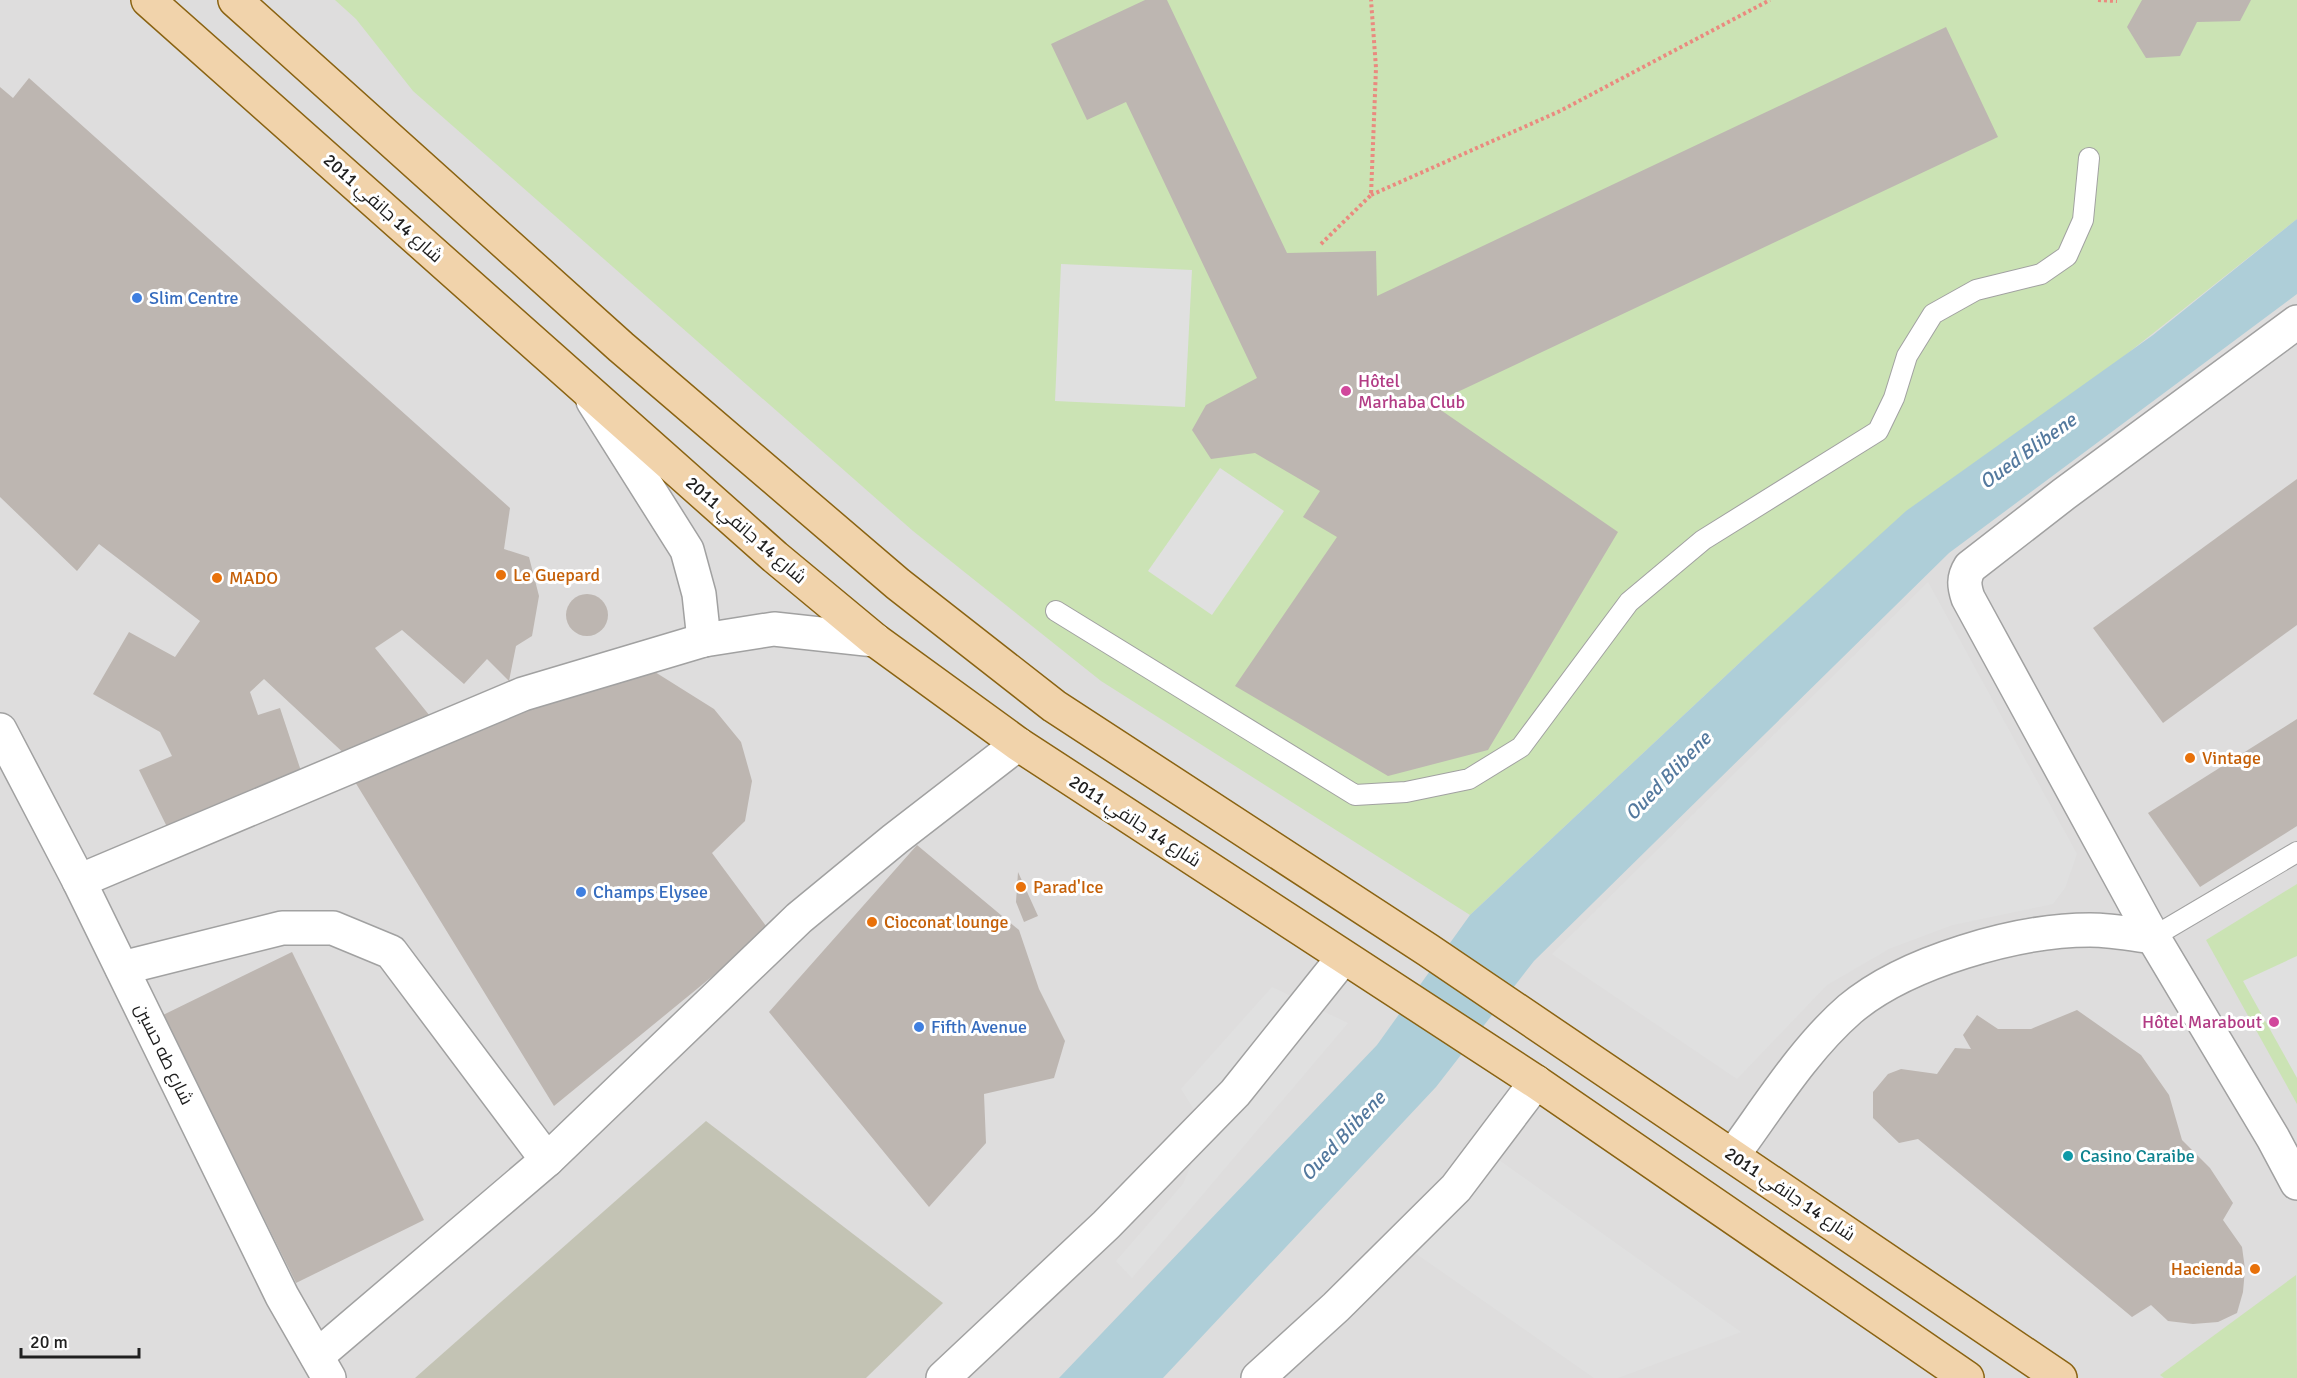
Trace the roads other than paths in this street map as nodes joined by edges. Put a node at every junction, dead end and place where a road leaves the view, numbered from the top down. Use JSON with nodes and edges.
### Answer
{"nodes":[{"id":1,"x":148,"y":0,"type":"edge"},
{"id":2,"x":235,"y":0,"type":"edge"},
{"id":3,"x":2089,"y":158,"type":"dead end"},
{"id":4,"x":2297,"y":322,"type":"edge"},
{"id":5,"x":583,"y":386,"type":"junction"},
{"id":6,"x":1056,"y":611,"type":"dead end"},
{"id":7,"x":704,"y":640,"type":"junction"},
{"id":8,"x":875,"y":640,"type":"junction"},
{"id":9,"x":0,"y":730,"type":"edge"},
{"id":10,"x":1018,"y":744,"type":"junction"},
{"id":11,"x":2297,"y":852,"type":"edge"},
{"id":12,"x":79,"y":881,"type":"junction"},
{"id":13,"x":2153,"y":937,"type":"junction"},
{"id":14,"x":1343,"y":958,"type":"junction"},
{"id":15,"x":122,"y":968,"type":"junction"},
{"id":16,"x":1536,"y":1082,"type":"junction"},
{"id":17,"x":1732,"y":1155,"type":"junction"},
{"id":18,"x":547,"y":1160,"type":"junction"},
{"id":19,"x":2297,"y":1183,"type":"edge"},
{"id":20,"x":323,"y":1367,"type":"edge"},
{"id":21,"x":944,"y":1378,"type":"edge"},
{"id":22,"x":1258,"y":1378,"type":"edge"},
{"id":23,"x":1967,"y":1378,"type":"edge"},
{"id":24,"x":2060,"y":1378,"type":"edge"}],
"edges":[{"from":1,"to":5,"type":"main road","name":"شارع 14 جانفي 2011"},
{"from":2,"to":17,"type":"main road","name":"شارع 14 جانفي 2011"},
{"from":3,"to":6,"type":"lane"},
{"from":4,"to":13,"type":"street"},
{"from":5,"to":7,"type":"street"},
{"from":5,"to":8,"type":"main road","name":"شارع 14 جانفي 2011"},
{"from":7,"to":8,"type":"street"},
{"from":7,"to":12,"type":"street"},
{"from":8,"to":10,"type":"main road","name":"شارع 14 جانفي 2011"},
{"from":9,"to":12,"type":"street","name":"شارع طه حسين"},
{"from":10,"to":14,"type":"main road","name":"شارع 14 جانفي 2011"},
{"from":10,"to":18,"type":"street"},
{"from":11,"to":13,"type":"lane"},
{"from":12,"to":15,"type":"street","name":"شارع طه حسين"},
{"from":13,"to":17,"type":"street"},
{"from":13,"to":19,"type":"street"},
{"from":14,"to":16,"type":"main road","name":"شارع 14 جانفي 2011"},
{"from":14,"to":21,"type":"street"},
{"from":15,"to":18,"type":"street"},
{"from":15,"to":20,"type":"street","name":"شارع طه حسين"},
{"from":16,"to":22,"type":"street"},
{"from":16,"to":23,"type":"main road"},
{"from":17,"to":24,"type":"main road","name":"شارع 14 جانفي 2011"},
{"from":18,"to":20,"type":"street"}]}
